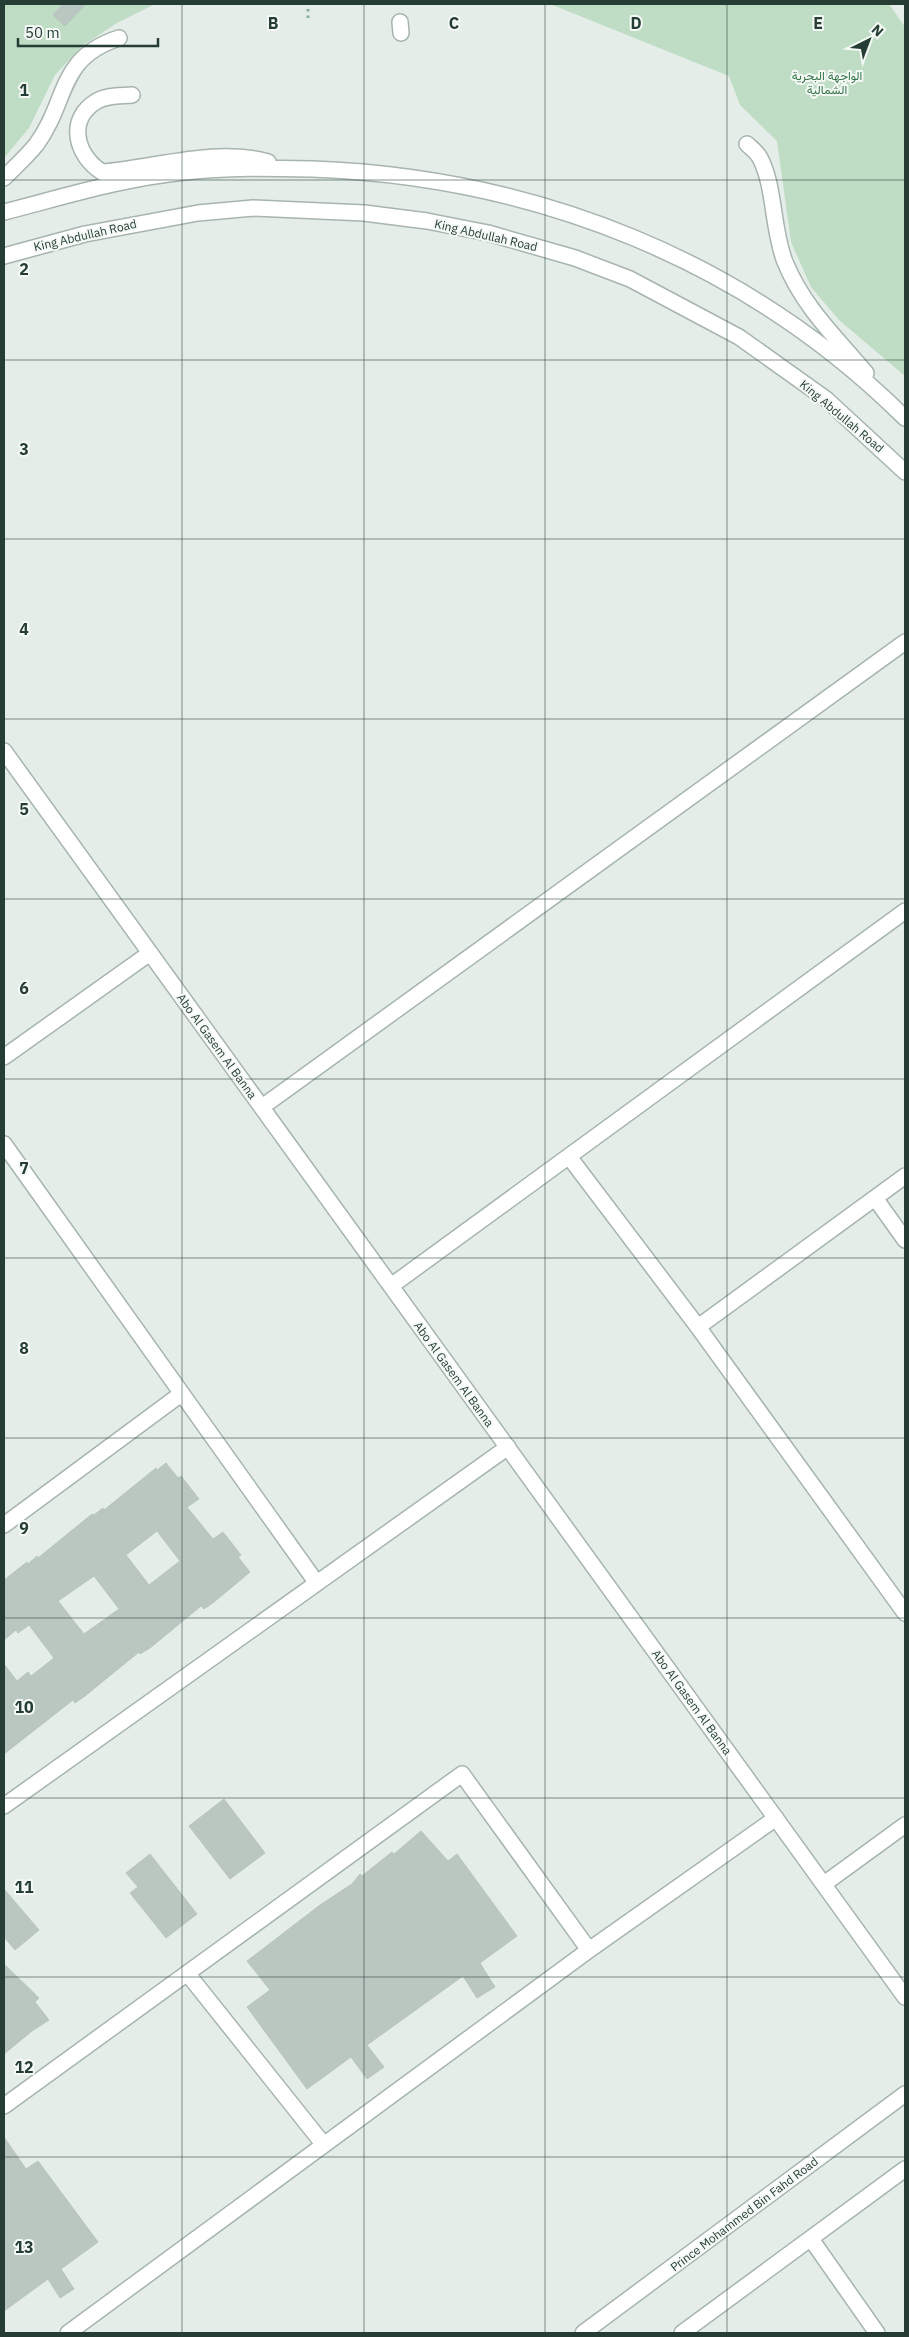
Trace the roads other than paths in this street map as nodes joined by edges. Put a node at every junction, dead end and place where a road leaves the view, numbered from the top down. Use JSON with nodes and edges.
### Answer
{"nodes":[{"id":1,"x":119,"y":38,"type":"dead end"},
{"id":2,"x":132,"y":95,"type":"dead end"},
{"id":3,"x":747,"y":144,"type":"dead end"},
{"id":4,"x":291,"y":168,"type":"junction"},
{"id":5,"x":4,"y":178,"type":"edge"},
{"id":6,"x":4,"y":212,"type":"edge"},
{"id":7,"x":4,"y":256,"type":"edge"},
{"id":8,"x":900,"y":413,"type":"edge"},
{"id":9,"x":905,"y":472,"type":"edge"},
{"id":10,"x":905,"y":642,"type":"edge"},
{"id":11,"x":4,"y":751,"type":"edge"},
{"id":12,"x":905,"y":911,"type":"edge"},
{"id":13,"x":150,"y":953,"type":"junction"},
{"id":14,"x":4,"y":1057,"type":"edge"},
{"id":15,"x":262,"y":1108,"type":"junction"},
{"id":16,"x":4,"y":1144,"type":"edge"},
{"id":17,"x":570,"y":1158,"type":"junction"},
{"id":18,"x":905,"y":1176,"type":"edge"},
{"id":19,"x":875,"y":1198,"type":"junction"},
{"id":20,"x":905,"y":1240,"type":"edge"},
{"id":21,"x":391,"y":1286,"type":"junction"},
{"id":22,"x":698,"y":1327,"type":"junction"},
{"id":23,"x":181,"y":1394,"type":"junction"},
{"id":24,"x":508,"y":1447,"type":"junction"},
{"id":25,"x":4,"y":1525,"type":"edge"},
{"id":26,"x":316,"y":1582,"type":"junction"},
{"id":27,"x":905,"y":1613,"type":"edge"},
{"id":28,"x":4,"y":1806,"type":"edge"},
{"id":29,"x":776,"y":1818,"type":"junction"},
{"id":30,"x":905,"y":1825,"type":"edge"},
{"id":31,"x":824,"y":1884,"type":"junction"},
{"id":32,"x":589,"y":1950,"type":"junction"},
{"id":33,"x":187,"y":1973,"type":"junction"},
{"id":34,"x":905,"y":1997,"type":"edge"},
{"id":35,"x":905,"y":2094,"type":"edge"},
{"id":36,"x":4,"y":2106,"type":"edge"},
{"id":37,"x":324,"y":2145,"type":"junction"},
{"id":38,"x":905,"y":2169,"type":"edge"},
{"id":39,"x":811,"y":2239,"type":"junction"},
{"id":40,"x":68,"y":2333,"type":"edge"},
{"id":41,"x":583,"y":2333,"type":"edge"},
{"id":42,"x":682,"y":2333,"type":"edge"},
{"id":43,"x":877,"y":2333,"type":"edge"}],
"edges":[{"from":1,"to":5,"type":"street"},
{"from":2,"to":4,"type":"street"},
{"from":3,"to":8,"type":"street"},
{"from":4,"to":6,"type":"street"},
{"from":4,"to":8,"type":"street"},
{"from":7,"to":9,"type":"street","name":"King Abdullah Road"},
{"from":10,"to":15,"type":"street"},
{"from":11,"to":13,"type":"street","name":"Abo Al Gasem Al Banna"},
{"from":12,"to":17,"type":"street"},
{"from":13,"to":14,"type":"street"},
{"from":13,"to":15,"type":"street","name":"Abo Al Gasem Al Banna"},
{"from":15,"to":21,"type":"street","name":"Abo Al Gasem Al Banna"},
{"from":16,"to":23,"type":"street"},
{"from":17,"to":21,"type":"street"},
{"from":17,"to":22,"type":"street"},
{"from":18,"to":19,"type":"street"},
{"from":19,"to":20,"type":"street"},
{"from":19,"to":22,"type":"street"},
{"from":21,"to":24,"type":"street","name":"Abo Al Gasem Al Banna"},
{"from":22,"to":27,"type":"street"},
{"from":23,"to":25,"type":"street"},
{"from":23,"to":26,"type":"street"},
{"from":24,"to":26,"type":"street"},
{"from":24,"to":29,"type":"street","name":"Abo Al Gasem Al Banna"},
{"from":26,"to":28,"type":"street"},
{"from":29,"to":31,"type":"street","name":"Abo Al Gasem Al Banna"},
{"from":29,"to":32,"type":"street"},
{"from":30,"to":31,"type":"street"},
{"from":31,"to":34,"type":"street","name":"Abo Al Gasem Al Banna"},
{"from":32,"to":33,"type":"street"},
{"from":32,"to":37,"type":"street"},
{"from":33,"to":36,"type":"street"},
{"from":33,"to":37,"type":"street"},
{"from":35,"to":41,"type":"street","name":"Prince Mohammed Bin Fahd Road"},
{"from":37,"to":40,"type":"street"},
{"from":38,"to":39,"type":"street"},
{"from":39,"to":42,"type":"street"},
{"from":39,"to":43,"type":"street"}]}
